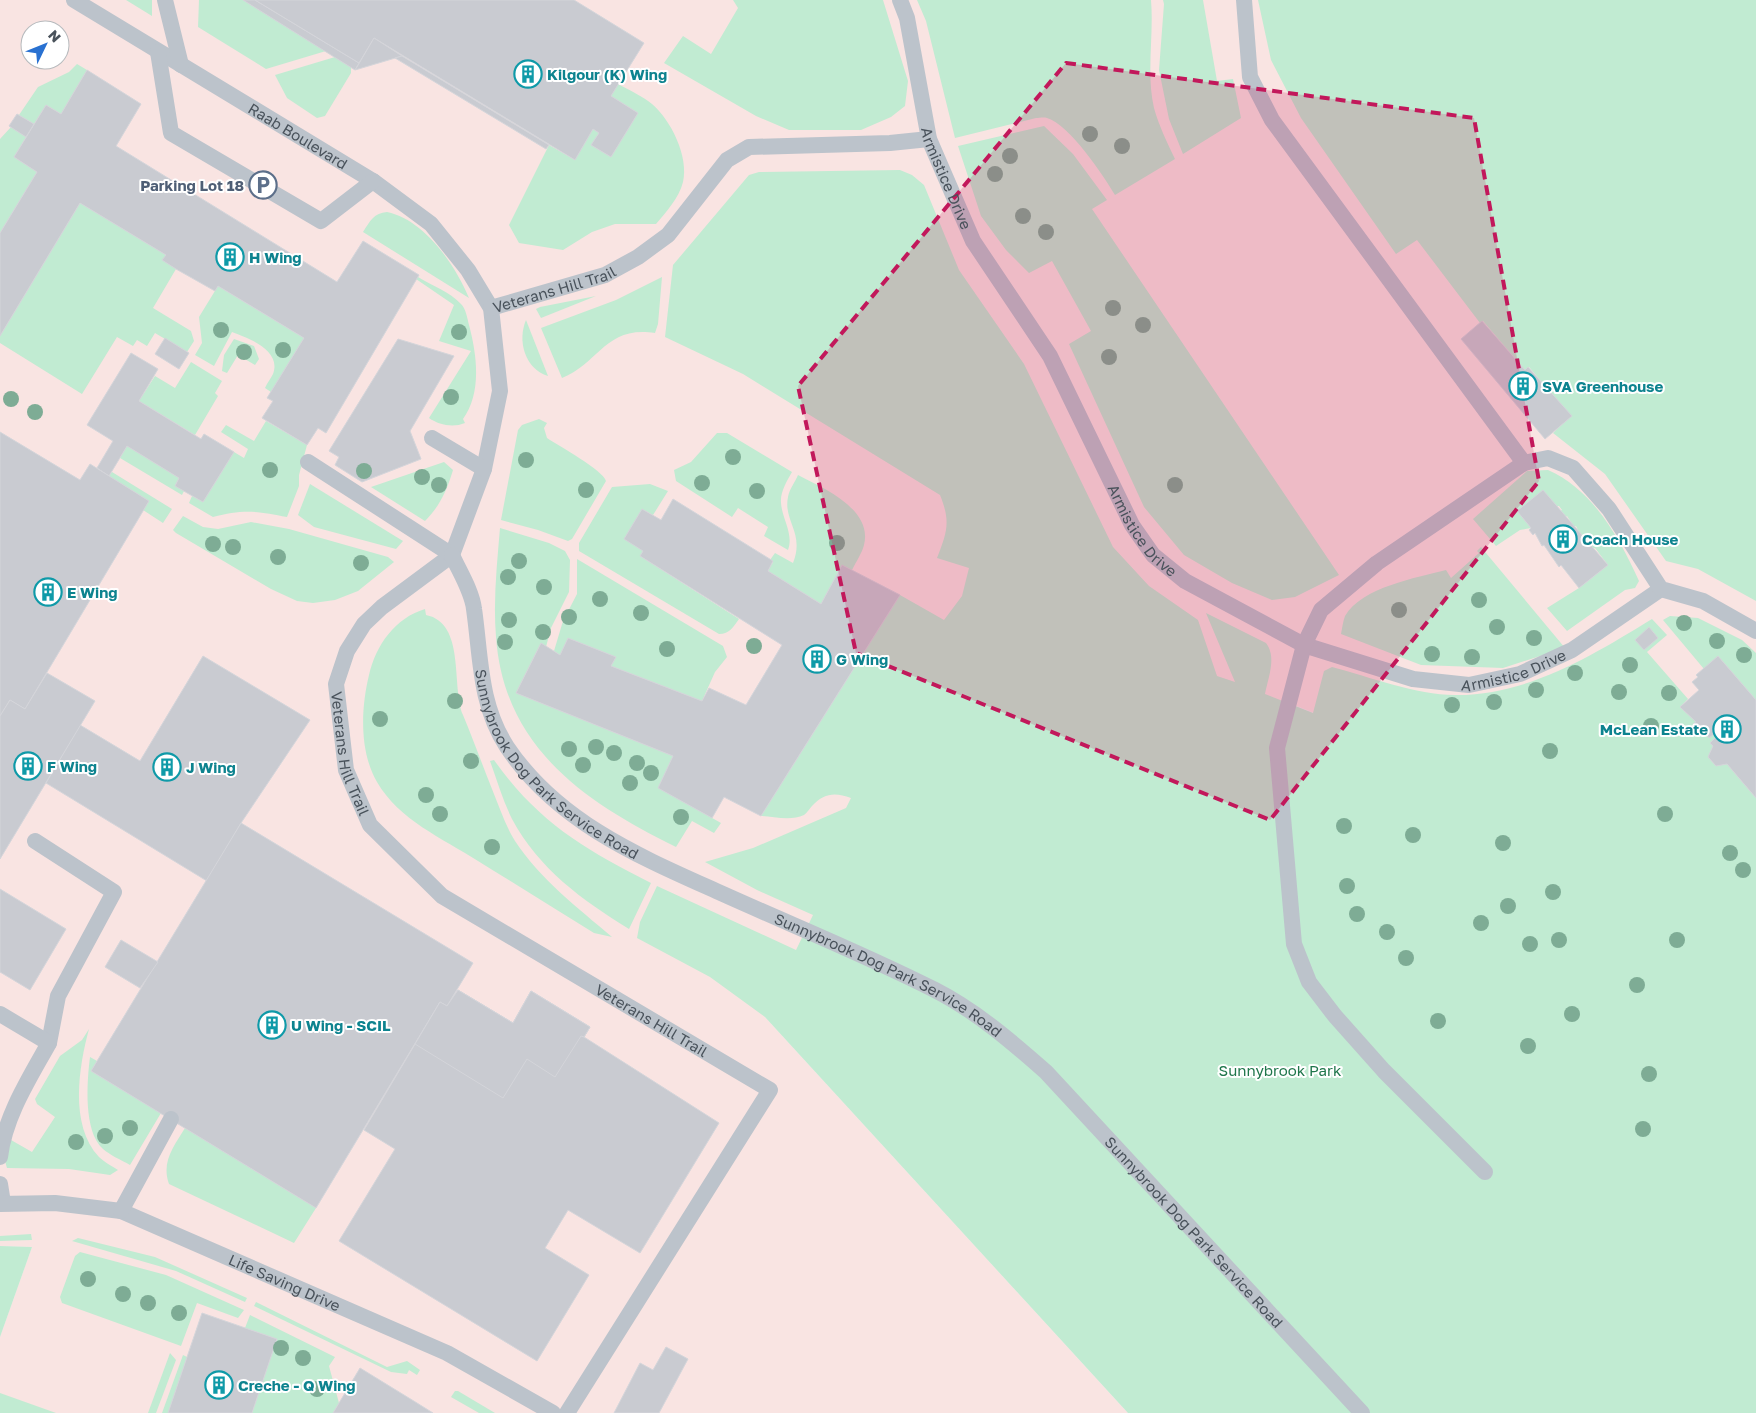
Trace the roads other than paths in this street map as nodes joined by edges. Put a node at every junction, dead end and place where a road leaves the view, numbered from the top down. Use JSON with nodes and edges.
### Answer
{"nodes":[{"id":1,"x":74,"y":0,"type":"edge"},
{"id":2,"x":165,"y":0,"type":"edge"},
{"id":3,"x":900,"y":0,"type":"edge"},
{"id":4,"x":1244,"y":0,"type":"edge"},
{"id":5,"x":158,"y":52,"type":"junction"},
{"id":6,"x":181,"y":65,"type":"junction"},
{"id":7,"x":929,"y":139,"type":"junction"},
{"id":8,"x":373,"y":181,"type":"junction"},
{"id":9,"x":491,"y":308,"type":"junction"},
{"id":10,"x":432,"y":438,"type":"dead end"},
{"id":11,"x":308,"y":462,"type":"dead end"},
{"id":12,"x":1524,"y":463,"type":"junction"},
{"id":13,"x":484,"y":469,"type":"junction"},
{"id":14,"x":452,"y":555,"type":"junction"},
{"id":15,"x":1661,"y":589,"type":"junction"},
{"id":16,"x":1756,"y":631,"type":"edge"},
{"id":17,"x":1304,"y":644,"type":"junction"},
{"id":18,"x":35,"y":841,"type":"dead end"},
{"id":19,"x":0,"y":1014,"type":"edge"},
{"id":20,"x":49,"y":1043,"type":"junction"},
{"id":21,"x":170,"y":1119,"type":"dead end"},
{"id":22,"x":0,"y":1157,"type":"edge"},
{"id":23,"x":1485,"y":1172,"type":"dead end"},
{"id":24,"x":0,"y":1184,"type":"edge"},
{"id":25,"x":2,"y":1204,"type":"edge"},
{"id":26,"x":121,"y":1211,"type":"junction"},
{"id":27,"x":553,"y":1413,"type":"edge"},
{"id":28,"x":567,"y":1413,"type":"edge"},
{"id":29,"x":1362,"y":1413,"type":"edge"}],
"edges":[{"from":1,"to":5,"type":"lane","name":"Raab Boulevard"},
{"from":2,"to":6,"type":"lane"},
{"from":3,"to":7,"type":"lane","name":"Armistice Drive"},
{"from":4,"to":12,"type":"lane"},
{"from":5,"to":6,"type":"lane","name":"Raab Boulevard"},
{"from":5,"to":8,"type":"lane"},
{"from":6,"to":8,"type":"lane","name":"Raab Boulevard"},
{"from":7,"to":9,"type":"lane","name":"Veterans Hill Trail"},
{"from":7,"to":17,"type":"lane","name":"Armistice Drive"},
{"from":8,"to":9,"type":"lane","name":"Raab Boulevard"},
{"from":9,"to":13,"type":"lane","name":"Veterans Hill Trail"},
{"from":10,"to":13,"type":"lane"},
{"from":11,"to":14,"type":"lane"},
{"from":12,"to":15,"type":"lane"},
{"from":12,"to":17,"type":"lane"},
{"from":13,"to":14,"type":"lane","name":"Veterans Hill Trail"},
{"from":14,"to":28,"type":"lane","name":"Veterans Hill Trail"},
{"from":14,"to":29,"type":"lane","name":"Sunnybrook Dog Park Service Road"},
{"from":15,"to":16,"type":"lane"},
{"from":15,"to":17,"type":"lane","name":"Armistice Drive"},
{"from":17,"to":23,"type":"lane"},
{"from":18,"to":20,"type":"lane"},
{"from":19,"to":20,"type":"lane"},
{"from":20,"to":22,"type":"lane"},
{"from":21,"to":26,"type":"lane"},
{"from":24,"to":25,"type":"lane"},
{"from":25,"to":26,"type":"lane","name":"Life Saving Drive"},
{"from":26,"to":27,"type":"lane","name":"Life Saving Drive"}]}
